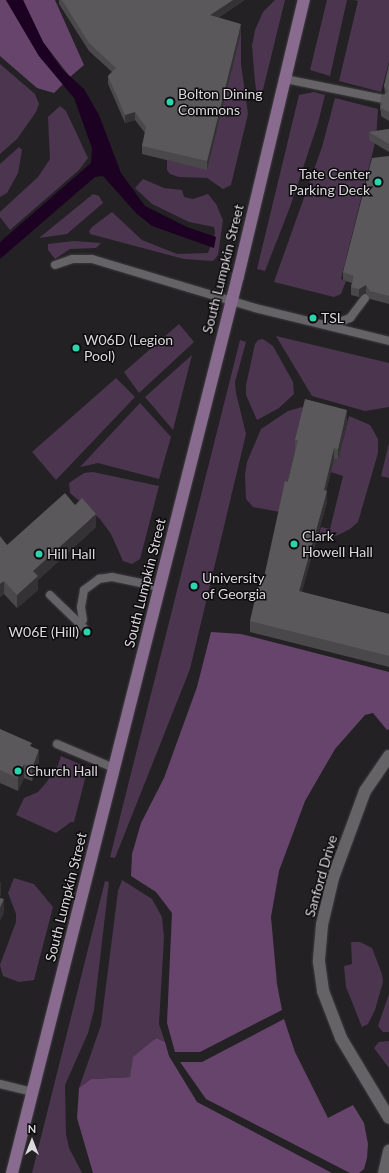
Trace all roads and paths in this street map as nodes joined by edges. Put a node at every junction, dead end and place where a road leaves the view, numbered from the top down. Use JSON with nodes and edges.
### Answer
{"nodes":[{"id":1,"x":304,"y":0,"type":"edge"},
{"id":2,"x":285,"y":79,"type":"junction"},
{"id":3,"x":383,"y":99,"type":"edge"},
{"id":4,"x":55,"y":265,"type":"dead end"},
{"id":5,"x":365,"y":298,"type":"dead end"},
{"id":6,"x":232,"y":301,"type":"junction"},
{"id":7,"x":329,"y":326,"type":"junction"},
{"id":8,"x":389,"y":341,"type":"edge"},
{"id":9,"x":160,"y":587,"type":"junction"},
{"id":10,"x":50,"y":595,"type":"dead end"},
{"id":11,"x":57,"y":744,"type":"dead end"},
{"id":12,"x":389,"y":756,"type":"edge"},
{"id":13,"x":114,"y":768,"type":"junction"},
{"id":14,"x":0,"y":1084,"type":"edge"},
{"id":15,"x":32,"y":1092,"type":"junction"},
{"id":16,"x":389,"y":1118,"type":"edge"},
{"id":17,"x":389,"y":1152,"type":"edge"},
{"id":18,"x":12,"y":1173,"type":"edge"},
{"id":19,"x":384,"y":1173,"type":"edge"}],
"edges":[{"from":1,"to":2,"type":"main road","name":"South Lumpkin Street"},
{"from":2,"to":3,"type":"lane"},
{"from":2,"to":6,"type":"main road","name":"South Lumpkin Street"},
{"from":4,"to":6,"type":"lane"},
{"from":5,"to":7,"type":"lane"},
{"from":6,"to":7,"type":"lane"},
{"from":6,"to":9,"type":"main road","name":"South Lumpkin Street"},
{"from":7,"to":8,"type":"lane"},
{"from":9,"to":10,"type":"lane"},
{"from":9,"to":13,"type":"main road","name":"South Lumpkin Street"},
{"from":11,"to":13,"type":"lane"},
{"from":12,"to":16,"type":"street","name":"Sanford Drive"},
{"from":13,"to":15,"type":"main road","name":"South Lumpkin Street"},
{"from":14,"to":15,"type":"lane"},
{"from":15,"to":18,"type":"main road","name":"South Lumpkin Street"},
{"from":17,"to":19,"type":"street"}]}
